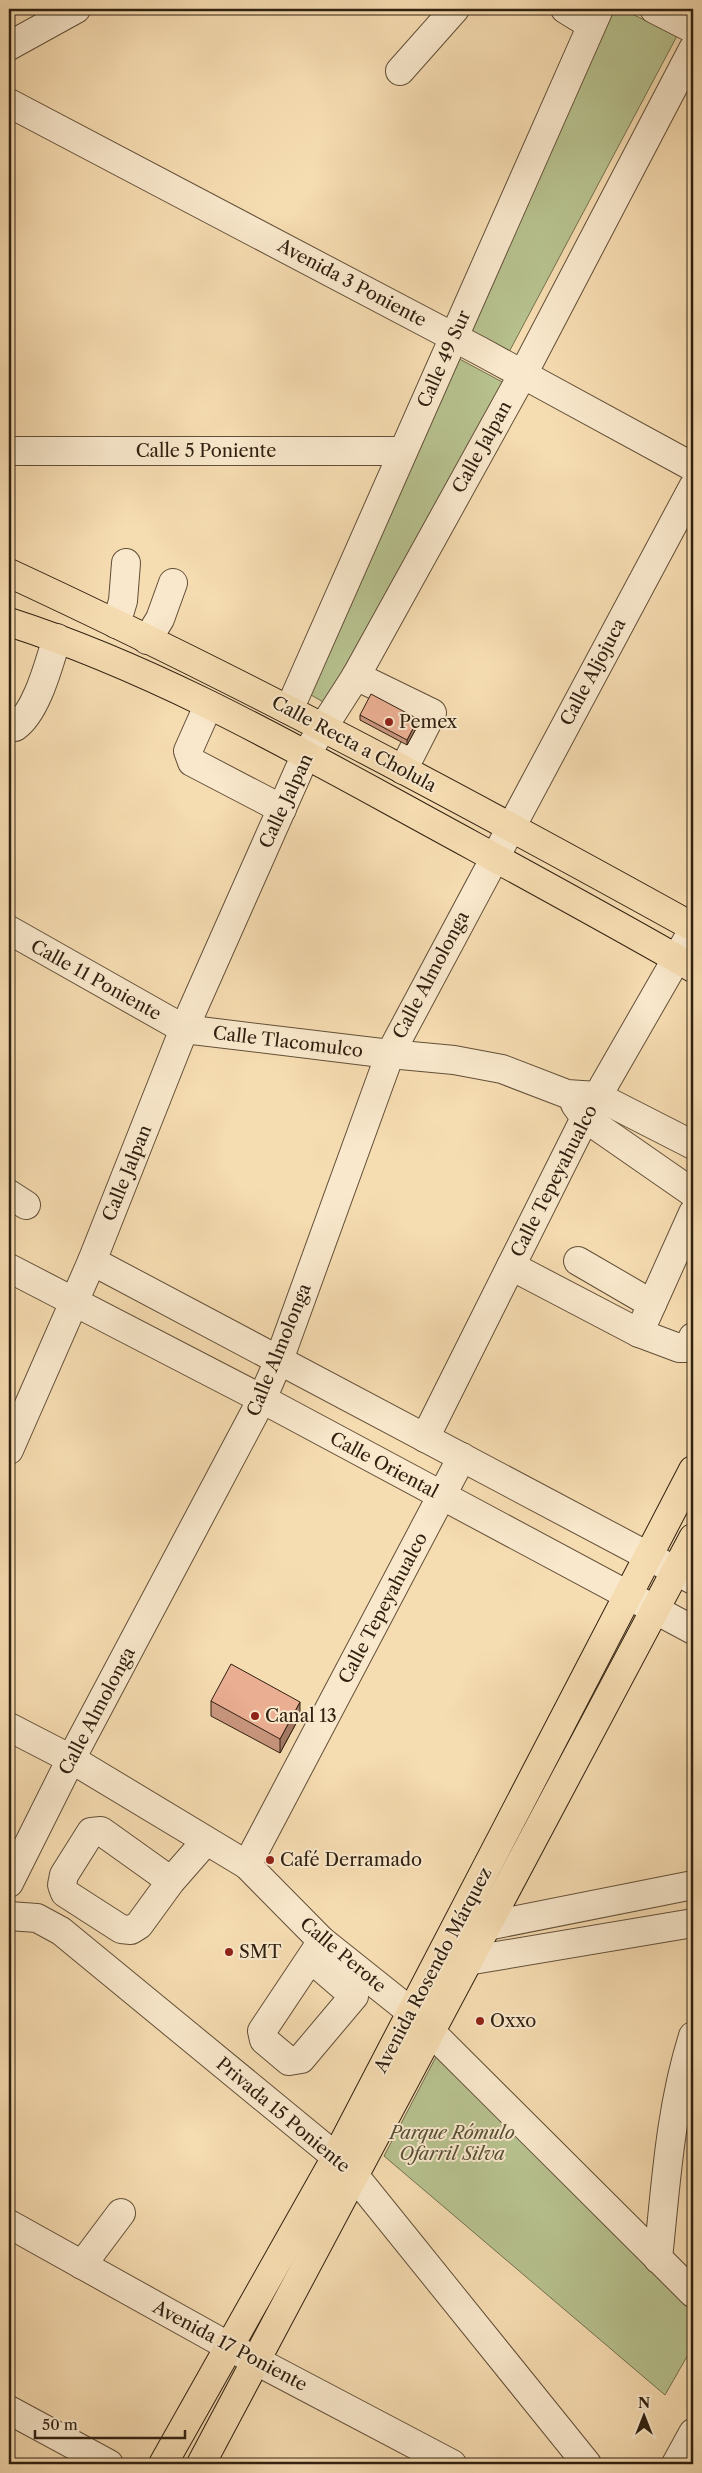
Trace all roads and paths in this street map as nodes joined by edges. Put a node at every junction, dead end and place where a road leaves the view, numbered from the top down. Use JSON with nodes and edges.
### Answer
{"nodes":[{"id":1,"x":76,"y":9,"type":"edge"},
{"id":2,"x":455,"y":9,"type":"edge"},
{"id":3,"x":565,"y":9,"type":"edge"},
{"id":4,"x":654,"y":9,"type":"edge"},
{"id":5,"x":595,"y":17,"type":"edge"},
{"id":6,"x":693,"y":29,"type":"edge"},
{"id":7,"x":9,"y":46,"type":"edge"},
{"id":8,"x":693,"y":49,"type":"edge"},
{"id":9,"x":400,"y":71,"type":"dead end"},
{"id":10,"x":9,"y":103,"type":"edge"},
{"id":11,"x":453,"y":337,"type":"junction"},
{"id":12,"x":523,"y":374,"type":"junction"},
{"id":13,"x":403,"y":450,"type":"junction"},
{"id":14,"x":9,"y":451,"type":"edge"},
{"id":15,"x":693,"y":467,"type":"edge"},
{"id":16,"x":693,"y":487,"type":"edge"},
{"id":17,"x":126,"y":563,"type":"dead end"},
{"id":18,"x":9,"y":573,"type":"edge"},
{"id":19,"x":173,"y":583,"type":"dead end"},
{"id":20,"x":9,"y":622,"type":"edge"},
{"id":21,"x":116,"y":624,"type":"junction"},
{"id":22,"x":57,"y":638,"type":"junction"},
{"id":23,"x":147,"y":640,"type":"junction"},
{"id":24,"x":356,"y":676,"type":"junction"},
{"id":25,"x":208,"y":706,"type":"junction"},
{"id":26,"x":289,"y":710,"type":"junction"},
{"id":27,"x":9,"y":726,"type":"edge"},
{"id":28,"x":324,"y":728,"type":"junction"},
{"id":29,"x":306,"y":754,"type":"junction"},
{"id":30,"x":403,"y":770,"type":"junction"},
{"id":31,"x":282,"y":809,"type":"junction"},
{"id":32,"x":510,"y":826,"type":"junction"},
{"id":33,"x":493,"y":857,"type":"junction"},
{"id":34,"x":693,"y":929,"type":"edge"},
{"id":35,"x":9,"y":930,"type":"edge"},
{"id":36,"x":685,"y":964,"type":"edge"},
{"id":37,"x":184,"y":1029,"type":"junction"},
{"id":38,"x":390,"y":1054,"type":"junction"},
{"id":39,"x":591,"y":1107,"type":"junction"},
{"id":40,"x":693,"y":1145,"type":"edge"},
{"id":41,"x":693,"y":1193,"type":"edge"},
{"id":42,"x":693,"y":1213,"type":"edge"},
{"id":43,"x":687,"y":1247,"type":"edge"},
{"id":44,"x":92,"y":1261,"type":"junction"},
{"id":45,"x":578,"y":1261,"type":"dead end"},
{"id":46,"x":511,"y":1266,"type":"junction"},
{"id":47,"x":9,"y":1268,"type":"edge"},
{"id":48,"x":74,"y":1300,"type":"junction"},
{"id":49,"x":652,"y":1304,"type":"junction"},
{"id":50,"x":639,"y":1332,"type":"junction"},
{"id":51,"x":693,"y":1337,"type":"edge"},
{"id":52,"x":279,"y":1360,"type":"junction"},
{"id":53,"x":262,"y":1399,"type":"junction"},
{"id":54,"x":425,"y":1438,"type":"junction"},
{"id":55,"x":9,"y":1450,"type":"edge"},
{"id":56,"x":462,"y":1457,"type":"junction"},
{"id":57,"x":693,"y":1470,"type":"edge"},
{"id":58,"x":442,"y":1496,"type":"junction"},
{"id":59,"x":693,"y":1538,"type":"edge"},
{"id":60,"x":648,"y":1556,"type":"junction"},
{"id":61,"x":685,"y":1576,"type":"edge"},
{"id":62,"x":626,"y":1596,"type":"junction"},
{"id":63,"x":654,"y":1610,"type":"junction"},
{"id":64,"x":693,"y":1630,"type":"edge"},
{"id":65,"x":9,"y":1727,"type":"edge"},
{"id":66,"x":71,"y":1759,"type":"junction"},
{"id":67,"x":206,"y":1841,"type":"junction"},
{"id":68,"x":247,"y":1865,"type":"junction"},
{"id":69,"x":171,"y":1881,"type":"dead end"},
{"id":70,"x":9,"y":1883,"type":"edge"},
{"id":71,"x":693,"y":1885,"type":"edge"},
{"id":72,"x":9,"y":1916,"type":"edge"},
{"id":73,"x":693,"y":1923,"type":"edge"},
{"id":74,"x":486,"y":1927,"type":"junction"},
{"id":75,"x":454,"y":1933,"type":"junction"},
{"id":76,"x":468,"y":1961,"type":"junction"},
{"id":77,"x":436,"y":1966,"type":"junction"},
{"id":78,"x":411,"y":2012,"type":"junction"},
{"id":79,"x":431,"y":2032,"type":"junction"},
{"id":80,"x":693,"y":2036,"type":"edge"},
{"id":81,"x":345,"y":2166,"type":"junction"},
{"id":82,"x":121,"y":2213,"type":"dead end"},
{"id":83,"x":9,"y":2224,"type":"edge"},
{"id":84,"x":658,"y":2259,"type":"junction"},
{"id":85,"x":82,"y":2265,"type":"junction"},
{"id":86,"x":693,"y":2293,"type":"edge"},
{"id":87,"x":228,"y":2346,"type":"junction"},
{"id":88,"x":256,"y":2361,"type":"junction"},
{"id":89,"x":9,"y":2410,"type":"edge"},
{"id":90,"x":693,"y":2432,"type":"edge"},
{"id":91,"x":109,"y":2464,"type":"edge"},
{"id":92,"x":163,"y":2464,"type":"edge"},
{"id":93,"x":201,"y":2464,"type":"edge"},
{"id":94,"x":452,"y":2464,"type":"edge"},
{"id":95,"x":587,"y":2464,"type":"edge"},
{"id":96,"x":676,"y":2464,"type":"edge"}],
"edges":[{"from":1,"to":7,"type":"street"},
{"from":2,"to":9,"type":"street"},
{"from":3,"to":5,"type":"street"},
{"from":4,"to":6,"type":"street"},
{"from":5,"to":11,"type":"street","name":"Calle 49 Sur"},
{"from":8,"to":12,"type":"street","name":"Calle Jalpan"},
{"from":10,"to":11,"type":"street","name":"Avenida 3 Poniente"},
{"from":11,"to":12,"type":"street","name":"Avenida 3 Poniente"},
{"from":11,"to":13,"type":"street","name":"Calle 49 Sur"},
{"from":12,"to":15,"type":"street","name":"Avenida 3 Poniente"},
{"from":12,"to":24,"type":"street","name":"Calle Jalpan"},
{"from":13,"to":14,"type":"street","name":"Calle 5 Poniente"},
{"from":13,"to":26,"type":"street","name":"Calle 49 Sur"},
{"from":16,"to":32,"type":"street","name":"Calle Aljojuca"},
{"from":17,"to":21,"type":"street"},
{"from":18,"to":21,"type":"main road","name":"Calle Recta a Cholula"},
{"from":19,"to":23,"type":"street"},
{"from":20,"to":22,"type":"main road","name":"Calle Recta a Cholula"},
{"from":21,"to":23,"type":"main road","name":"Calle Recta a Cholula"},
{"from":22,"to":25,"type":"main road","name":"Calle Recta a Cholula"},
{"from":22,"to":27,"type":"street"},
{"from":23,"to":26,"type":"main road","name":"Calle Recta a Cholula"},
{"from":24,"to":28,"type":"street","name":"Calle Jalpan"},
{"from":24,"to":30,"type":"street"},
{"from":25,"to":29,"type":"main road","name":"Calle Recta a Cholula"},
{"from":25,"to":31,"type":"street"},
{"from":26,"to":28,"type":"main road","name":"Calle Recta a Cholula"},
{"from":28,"to":29,"type":"street","name":"Calle Jalpan"},
{"from":28,"to":30,"type":"main road","name":"Calle Recta a Cholula"},
{"from":29,"to":31,"type":"street","name":"Calle Jalpan"},
{"from":29,"to":33,"type":"main road","name":"Calle Recta a Cholula"},
{"from":30,"to":32,"type":"main road","name":"Calle Recta a Cholula"},
{"from":31,"to":37,"type":"street","name":"Calle Jalpan"},
{"from":32,"to":33,"type":"street","name":"Calle Aljojuca"},
{"from":32,"to":34,"type":"main road","name":"Calle Recta a Cholula"},
{"from":33,"to":36,"type":"main road","name":"Calle Recta a Cholula"},
{"from":33,"to":38,"type":"street","name":"Calle Almolonga"},
{"from":34,"to":36,"type":"street","name":"Calle Tepeyahualco"},
{"from":35,"to":37,"type":"street","name":"Calle 11 Poniente"},
{"from":36,"to":39,"type":"street","name":"Calle Tepeyahualco"},
{"from":37,"to":38,"type":"street","name":"Calle Tlacomulco"},
{"from":37,"to":44,"type":"street","name":"Calle Jalpan"},
{"from":38,"to":39,"type":"street","name":"Calle Tlacomulco"},
{"from":38,"to":52,"type":"street","name":"Calle Almolonga"},
{"from":39,"to":40,"type":"street","name":"Calle Tlacomulco"},
{"from":39,"to":41,"type":"street","name":"Calle Tlacomulco"},
{"from":39,"to":46,"type":"street","name":"Calle Tepeyahualco"},
{"from":42,"to":43,"type":"street"},
{"from":43,"to":49,"type":"street"},
{"from":44,"to":48,"type":"street","name":"Calle Jalpan"},
{"from":44,"to":52,"type":"street"},
{"from":45,"to":49,"type":"street"},
{"from":46,"to":50,"type":"street"},
{"from":46,"to":54,"type":"street","name":"Calle Tepeyahualco"},
{"from":47,"to":48,"type":"street","name":"Calle Oriental"},
{"from":48,"to":53,"type":"street","name":"Calle Oriental"},
{"from":48,"to":55,"type":"street","name":"Calle Jalpan"},
{"from":49,"to":50,"type":"street"},
{"from":50,"to":51,"type":"street"},
{"from":52,"to":53,"type":"street","name":"Calle Almolonga"},
{"from":52,"to":54,"type":"street"},
{"from":53,"to":58,"type":"street","name":"Calle Oriental"},
{"from":53,"to":66,"type":"street","name":"Calle Almolonga"},
{"from":54,"to":56,"type":"street"},
{"from":56,"to":58,"type":"street","name":"Calle Tepeyahualco"},
{"from":56,"to":60,"type":"street"},
{"from":57,"to":60,"type":"main road","name":"Avenida Rosendo Márquez"},
{"from":58,"to":62,"type":"street","name":"Calle Oriental"},
{"from":58,"to":68,"type":"street","name":"Calle Tepeyahualco"},
{"from":59,"to":61,"type":"main road","name":"Avenida Rosendo Márquez"},
{"from":60,"to":61,"type":"street"},
{"from":60,"to":62,"type":"main road","name":"Avenida Rosendo Márquez"},
{"from":61,"to":63,"type":"main road","name":"Avenida Rosendo Márquez"},
{"from":62,"to":63,"type":"street","name":"Calle Oriental"},
{"from":62,"to":75,"type":"main road","name":"Avenida Rosendo Márquez"},
{"from":63,"to":64,"type":"street","name":"Calle Oriental"},
{"from":63,"to":74,"type":"main road","name":"Avenida Rosendo Márquez"},
{"from":65,"to":66,"type":"street","name":"Calle Perote"},
{"from":66,"to":67,"type":"street","name":"Calle Perote"},
{"from":66,"to":70,"type":"street","name":"Calle Almolonga"},
{"from":67,"to":68,"type":"street","name":"Calle Perote"},
{"from":67,"to":69,"type":"street"},
{"from":68,"to":78,"type":"street","name":"Calle Perote"},
{"from":71,"to":74,"type":"street"},
{"from":72,"to":81,"type":"street","name":"Privada 15 Poniente"},
{"from":73,"to":76,"type":"street"},
{"from":74,"to":75,"type":"street"},
{"from":74,"to":76,"type":"main road","name":"Avenida Rosendo Márquez"},
{"from":75,"to":77,"type":"main road","name":"Avenida Rosendo Márquez"},
{"from":76,"to":77,"type":"street"},
{"from":76,"to":79,"type":"main road","name":"Avenida Rosendo Márquez"},
{"from":77,"to":78,"type":"main road","name":"Avenida Rosendo Márquez"},
{"from":78,"to":79,"type":"street","name":"Calle Perote"},
{"from":78,"to":81,"type":"main road","name":"Avenida Rosendo Márquez"},
{"from":79,"to":81,"type":"main road","name":"Avenida Rosendo Márquez"},
{"from":79,"to":84,"type":"street","name":"Calle Perote"},
{"from":80,"to":84,"type":"street"},
{"from":81,"to":87,"type":"main road","name":"Avenida Rosendo Márquez"},
{"from":81,"to":88,"type":"main road","name":"Avenida Rosendo Márquez"},
{"from":81,"to":95,"type":"street","name":"Privada 15 Poniente"},
{"from":82,"to":85,"type":"street"},
{"from":83,"to":85,"type":"street","name":"Avenida 17 Poniente"},
{"from":84,"to":86,"type":"street","name":"Calle Perote"},
{"from":85,"to":87,"type":"street","name":"Avenida 17 Poniente"},
{"from":87,"to":88,"type":"street","name":"Avenida 17 Poniente"},
{"from":87,"to":92,"type":"main road","name":"Avenida Rosendo Márquez"},
{"from":88,"to":93,"type":"main road","name":"Avenida Rosendo Márquez"},
{"from":88,"to":94,"type":"street","name":"Avenida 17 Poniente"},
{"from":89,"to":91,"type":"street"},
{"from":90,"to":96,"type":"street"}]}
